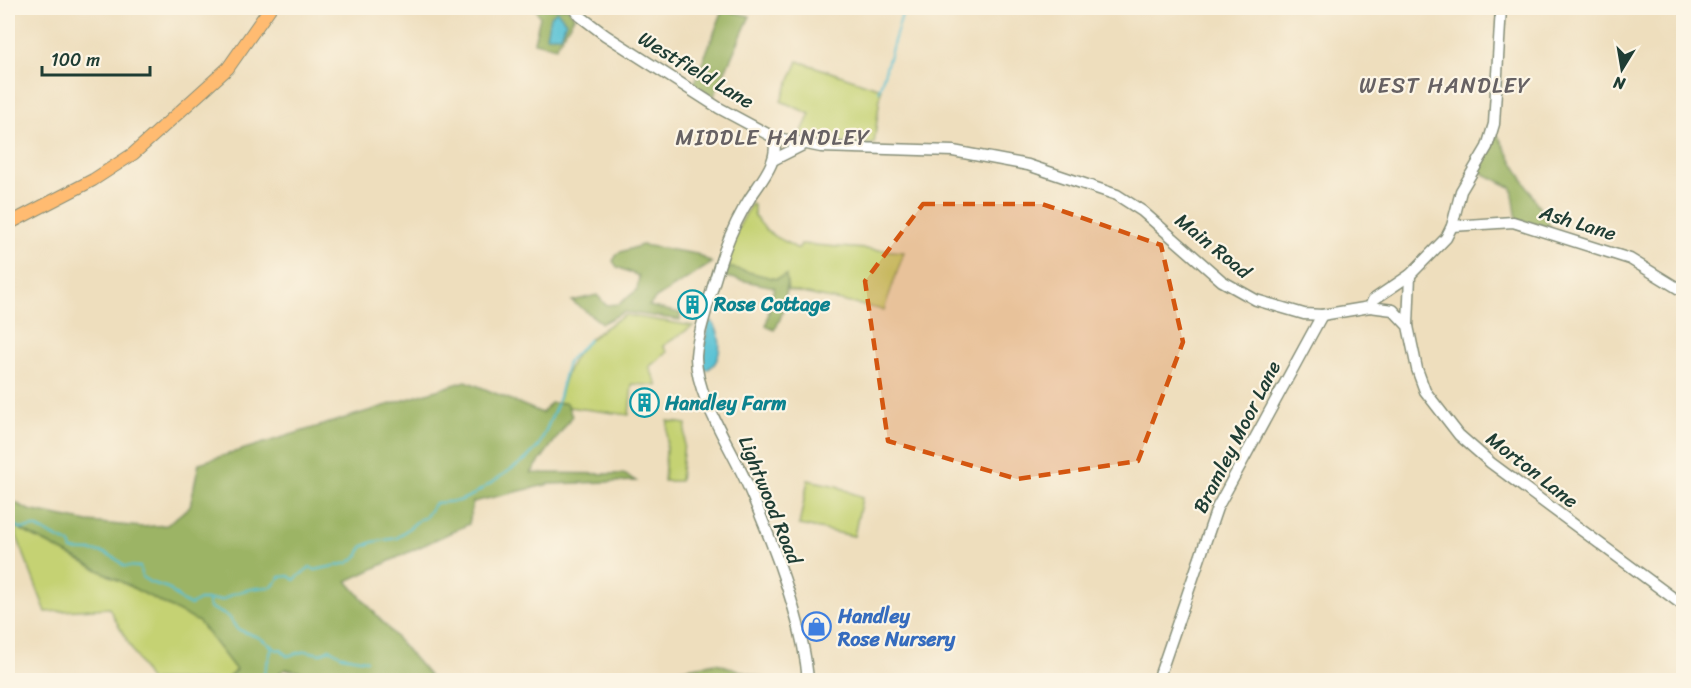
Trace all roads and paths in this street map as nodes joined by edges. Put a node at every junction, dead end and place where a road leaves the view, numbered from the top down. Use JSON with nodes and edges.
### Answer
{"nodes":[{"id":1,"x":270,"y":8,"type":"edge"},
{"id":2,"x":574,"y":8,"type":"edge"},
{"id":3,"x":1501,"y":8,"type":"edge"},
{"id":4,"x":773,"y":137,"type":"junction"},
{"id":5,"x":803,"y":144,"type":"junction"},
{"id":6,"x":773,"y":160,"type":"junction"},
{"id":7,"x":8,"y":224,"type":"edge"},
{"id":8,"x":1452,"y":226,"type":"junction"},
{"id":9,"x":1410,"y":275,"type":"junction"},
{"id":10,"x":1683,"y":292,"type":"edge"},
{"id":11,"x":1370,"y":307,"type":"junction"},
{"id":12,"x":1322,"y":315,"type":"junction"},
{"id":13,"x":1408,"y":326,"type":"junction"},
{"id":14,"x":1683,"y":606,"type":"edge"},
{"id":15,"x":808,"y":681,"type":"edge"},
{"id":16,"x":1158,"y":681,"type":"edge"}],
"edges":[{"from":1,"to":7,"type":"main road"},
{"from":2,"to":4,"type":"street","name":"Westfield Lane"},
{"from":3,"to":8,"type":"street"},
{"from":4,"to":5,"type":"street","name":"Main Road"},
{"from":4,"to":6,"type":"street"},
{"from":5,"to":6,"type":"street"},
{"from":5,"to":12,"type":"street","name":"Main Road"},
{"from":6,"to":15,"type":"street","name":"Lightwood Road"},
{"from":8,"to":9,"type":"street"},
{"from":8,"to":10,"type":"street","name":"Ash Lane"},
{"from":9,"to":11,"type":"street"},
{"from":9,"to":13,"type":"street","name":"Morton Lane"},
{"from":11,"to":12,"type":"street","name":"Main Road"},
{"from":11,"to":13,"type":"street"},
{"from":12,"to":16,"type":"street","name":"Bramley Moor Lane"},
{"from":13,"to":14,"type":"street","name":"Morton Lane"}]}
